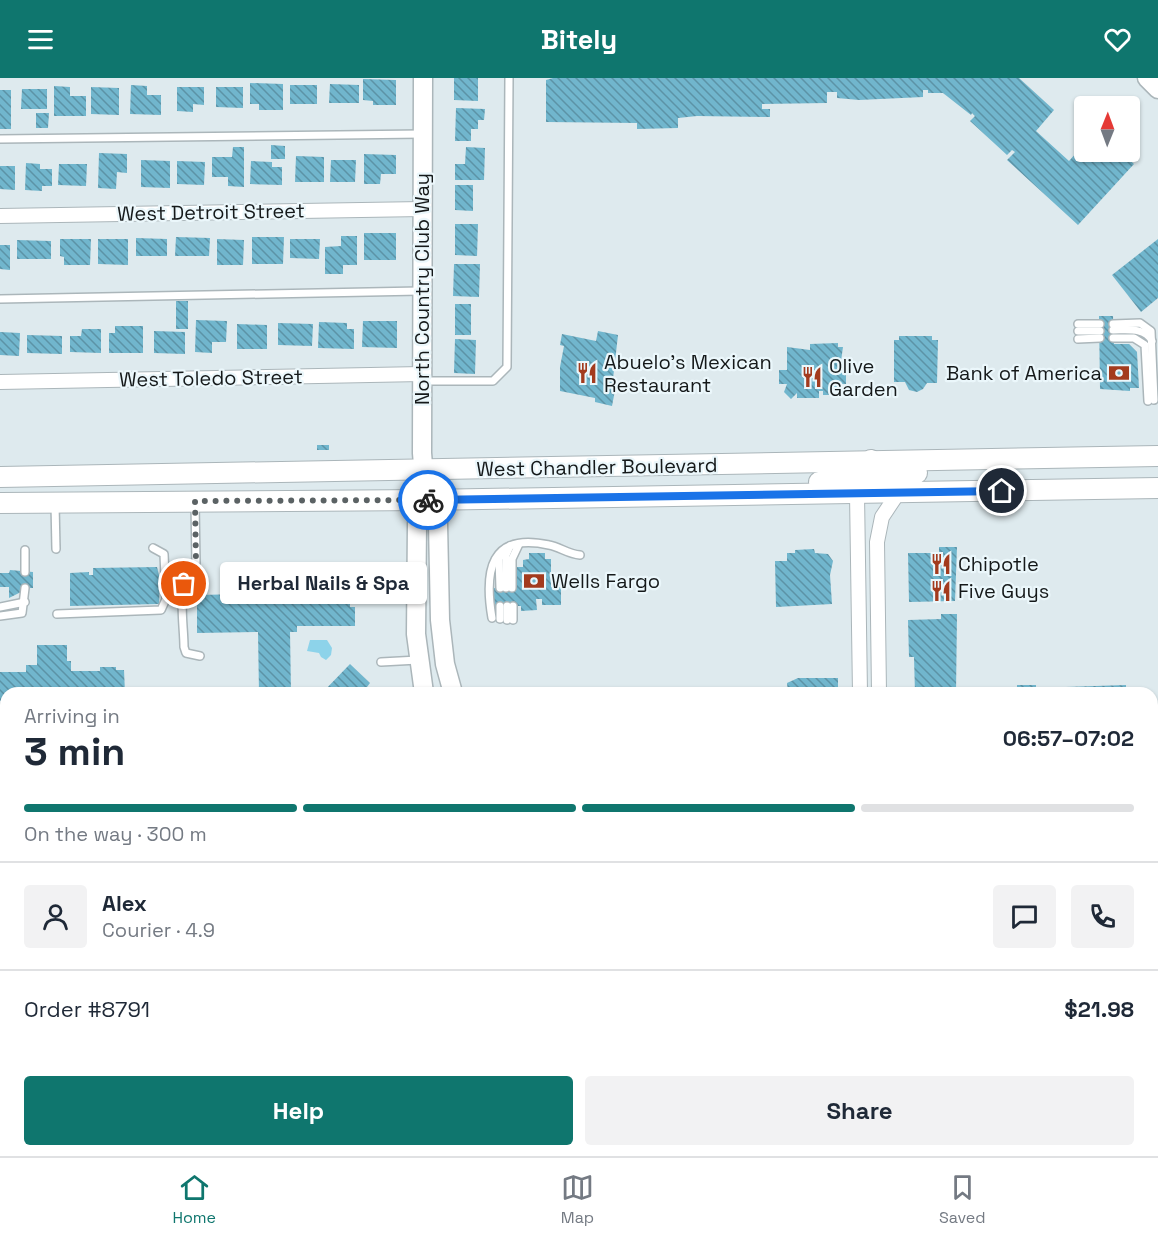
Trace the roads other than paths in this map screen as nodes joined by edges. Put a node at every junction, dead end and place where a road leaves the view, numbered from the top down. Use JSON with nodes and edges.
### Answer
{"nodes":[{"id":1,"x":423,"y":78,"type":"edge"},
{"id":2,"x":509,"y":78,"type":"edge"},
{"id":3,"x":1147,"y":78,"type":"edge"},
{"id":4,"x":1158,"y":89,"type":"edge"},
{"id":5,"x":423,"y":134,"type":"junction"},
{"id":6,"x":0,"y":139,"type":"edge"},
{"id":7,"x":423,"y":209,"type":"junction"},
{"id":8,"x":0,"y":216,"type":"edge"},
{"id":9,"x":422,"y":291,"type":"junction"},
{"id":10,"x":0,"y":299,"type":"edge"},
{"id":11,"x":1078,"y":331,"type":"joint"},
{"id":12,"x":422,"y":377,"type":"junction"},
{"id":13,"x":0,"y":382,"type":"edge"},
{"id":14,"x":1151,"y":400,"type":"joint"},
{"id":15,"x":1158,"y":456,"type":"edge"},
{"id":16,"x":962,"y":459,"type":"junction"},
{"id":17,"x":871,"y":460,"type":"junction"},
{"id":18,"x":425,"y":470,"type":"junction"},
{"id":19,"x":0,"y":477,"type":"edge"},
{"id":20,"x":1158,"y":488,"type":"edge"},
{"id":21,"x":898,"y":493,"type":"junction"},
{"id":22,"x":857,"y":494,"type":"junction"},
{"id":23,"x":768,"y":495,"type":"junction"},
{"id":24,"x":426,"y":500,"type":"junction"},
{"id":25,"x":195,"y":501,"type":"junction"},
{"id":26,"x":55,"y":502,"type":"junction"},
{"id":27,"x":0,"y":503,"type":"edge"},
{"id":28,"x":519,"y":544,"type":"junction"},
{"id":29,"x":153,"y":548,"type":"dead end"},
{"id":30,"x":507,"y":548,"type":"junction"},
{"id":31,"x":56,"y":549,"type":"dead end"},
{"id":32,"x":25,"y":550,"type":"dead end"},
{"id":33,"x":580,"y":555,"type":"dead end"},
{"id":34,"x":25,"y":572,"type":"dead end"},
{"id":35,"x":25,"y":588,"type":"dead end"},
{"id":36,"x":25,"y":602,"type":"junction"},
{"id":37,"x":0,"y":607,"type":"edge"},
{"id":38,"x":57,"y":614,"type":"dead end"},
{"id":39,"x":0,"y":616,"type":"edge"},
{"id":40,"x":503,"y":620,"type":"junction"},
{"id":41,"x":443,"y":650,"type":"junction"},
{"id":42,"x":200,"y":657,"type":"dead end"},
{"id":43,"x":418,"y":660,"type":"junction"},
{"id":44,"x":381,"y":662,"type":"dead end"},
{"id":45,"x":423,"y":687,"type":"edge"},
{"id":46,"x":452,"y":687,"type":"edge"},
{"id":47,"x":860,"y":687,"type":"edge"},
{"id":48,"x":879,"y":687,"type":"edge"}],
"edges":[{"from":1,"to":5,"type":"street","name":"North Country Club Way"},
{"from":2,"to":12,"type":"lane"},
{"from":3,"to":4,"type":"street"},
{"from":5,"to":6,"type":"lane"},
{"from":5,"to":7,"type":"street","name":"North Country Club Way"},
{"from":7,"to":8,"type":"street","name":"West Detroit Street"},
{"from":7,"to":9,"type":"street","name":"North Country Club Way"},
{"from":9,"to":10,"type":"lane"},
{"from":9,"to":12,"type":"street","name":"North Country Club Way"},
{"from":11,"to":11,"type":"lane"},
{"from":12,"to":13,"type":"street","name":"West Toledo Street"},
{"from":12,"to":18,"type":"street","name":"North Country Club Way"},
{"from":14,"to":14,"type":"lane"},
{"from":15,"to":16,"type":"main road","name":"West Chandler Boulevard"},
{"from":16,"to":17,"type":"main road","name":"West Chandler Boulevard"},
{"from":16,"to":22,"type":"main road"},
{"from":17,"to":18,"type":"main road","name":"West Chandler Boulevard"},
{"from":17,"to":23,"type":"main road"},
{"from":18,"to":19,"type":"main road","name":"West Chandler Boulevard"},
{"from":18,"to":24,"type":"street","name":"North Country Club Way"},
{"from":20,"to":21,"type":"main road","name":"West Chandler Boulevard"},
{"from":21,"to":22,"type":"main road","name":"West Chandler Boulevard"},
{"from":21,"to":48,"type":"street"},
{"from":22,"to":23,"type":"main road","name":"West Chandler Boulevard"},
{"from":22,"to":47,"type":"street"},
{"from":23,"to":24,"type":"main road","name":"West Chandler Boulevard"},
{"from":24,"to":25,"type":"main road","name":"West Chandler Boulevard"},
{"from":24,"to":41,"type":"street"},
{"from":24,"to":43,"type":"street"},
{"from":25,"to":26,"type":"main road","name":"West Chandler Boulevard"},
{"from":25,"to":42,"type":"lane"},
{"from":26,"to":27,"type":"main road","name":"West Chandler Boulevard"},
{"from":26,"to":31,"type":"lane"},
{"from":28,"to":30,"type":"lane"},
{"from":28,"to":30,"type":"lane"},
{"from":28,"to":33,"type":"lane"},
{"from":29,"to":38,"type":"lane"},
{"from":30,"to":40,"type":"lane"},
{"from":32,"to":34,"type":"lane"},
{"from":35,"to":36,"type":"lane"},
{"from":36,"to":37,"type":"lane"},
{"from":36,"to":39,"type":"lane"},
{"from":40,"to":40,"type":"lane"},
{"from":41,"to":43,"type":"street"},
{"from":41,"to":46,"type":"street"},
{"from":43,"to":44,"type":"lane"},
{"from":43,"to":45,"type":"street"}]}
